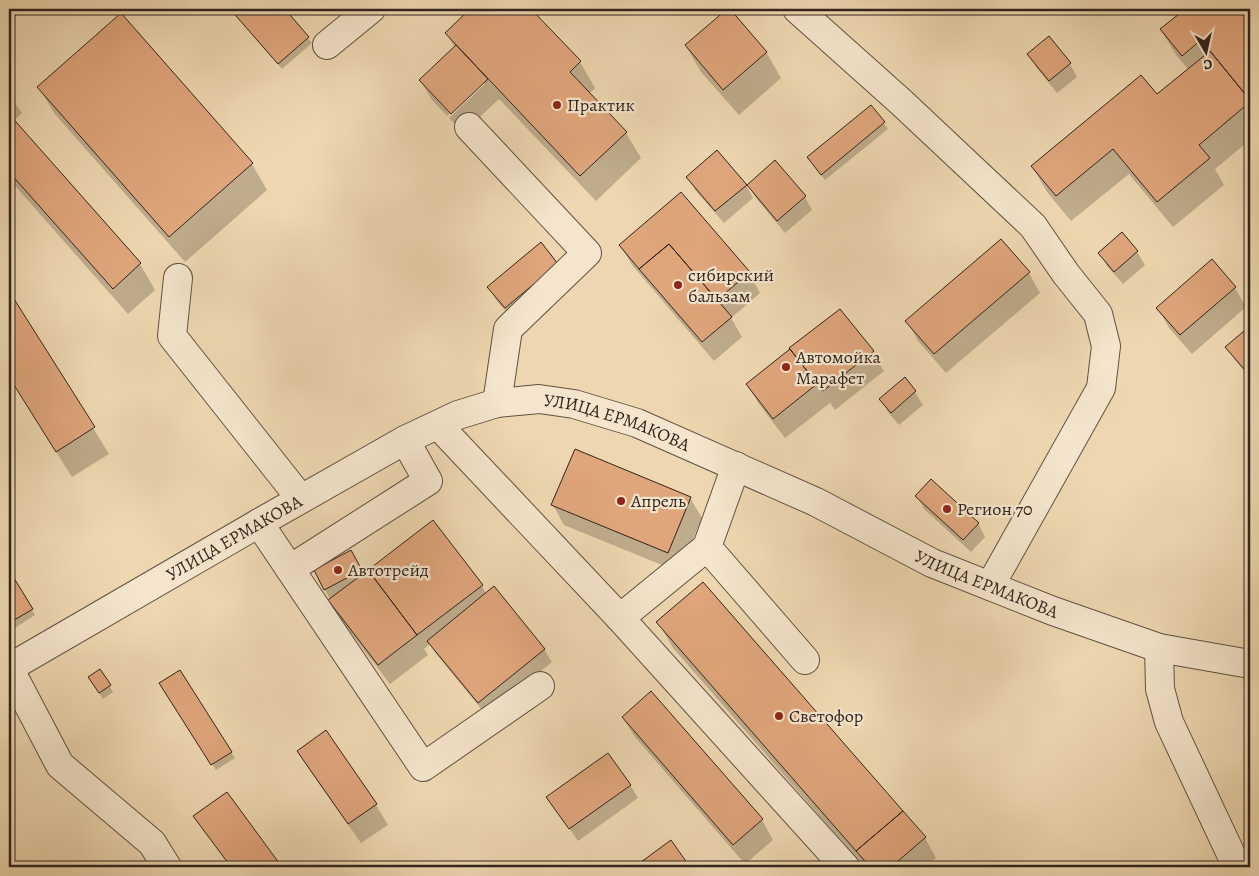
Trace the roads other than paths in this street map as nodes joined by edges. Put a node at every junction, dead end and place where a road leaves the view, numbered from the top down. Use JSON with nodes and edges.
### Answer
{"nodes":[{"id":1,"x":371,"y":9,"type":"edge"},
{"id":2,"x":797,"y":9,"type":"edge"},
{"id":3,"x":328,"y":45,"type":"dead end"},
{"id":4,"x":469,"y":127,"type":"dead end"},
{"id":5,"x":178,"y":278,"type":"dead end"},
{"id":6,"x":497,"y":403,"type":"junction"},
{"id":7,"x":438,"y":425,"type":"junction"},
{"id":8,"x":405,"y":440,"type":"junction"},
{"id":9,"x":736,"y":466,"type":"junction"},
{"id":10,"x":301,"y":499,"type":"junction"},
{"id":11,"x":259,"y":522,"type":"junction"},
{"id":12,"x":707,"y":548,"type":"junction"},
{"id":13,"x":290,"y":568,"type":"junction"},
{"id":14,"x":990,"y":586,"type":"junction"},
{"id":15,"x":620,"y":618,"type":"junction"},
{"id":16,"x":1159,"y":648,"type":"junction"},
{"id":17,"x":805,"y":660,"type":"dead end"},
{"id":18,"x":1250,"y":664,"type":"edge"},
{"id":19,"x":9,"y":668,"type":"edge"},
{"id":20,"x":540,"y":686,"type":"dead end"},
{"id":21,"x":167,"y":867,"type":"edge"},
{"id":22,"x":845,"y":867,"type":"edge"},
{"id":23,"x":1237,"y":867,"type":"edge"}],
"edges":[{"from":1,"to":3,"type":"street"},
{"from":2,"to":14,"type":"street"},
{"from":4,"to":6,"type":"street"},
{"from":5,"to":10,"type":"street"},
{"from":6,"to":7,"type":"street","name":"УЛИЦА ЕРМАКОВА"},
{"from":6,"to":9,"type":"street","name":"УЛИЦА ЕРМАКОВА"},
{"from":7,"to":8,"type":"street","name":"УЛИЦА ЕРМАКОВА"},
{"from":7,"to":15,"type":"street"},
{"from":8,"to":10,"type":"street","name":"УЛИЦА ЕРМАКОВА"},
{"from":8,"to":13,"type":"street"},
{"from":9,"to":12,"type":"street"},
{"from":9,"to":14,"type":"street","name":"УЛИЦА ЕРМАКОВА"},
{"from":10,"to":11,"type":"street","name":"УЛИЦА ЕРМАКОВА"},
{"from":11,"to":13,"type":"street"},
{"from":11,"to":19,"type":"street","name":"УЛИЦА ЕРМАКОВА"},
{"from":12,"to":15,"type":"street"},
{"from":12,"to":17,"type":"street"},
{"from":13,"to":20,"type":"street"},
{"from":14,"to":16,"type":"street","name":"УЛИЦА ЕРМАКОВА"},
{"from":15,"to":22,"type":"street"},
{"from":16,"to":18,"type":"street","name":"УЛИЦА ЕРМАКОВА"},
{"from":16,"to":23,"type":"street"},
{"from":19,"to":21,"type":"street"}]}
